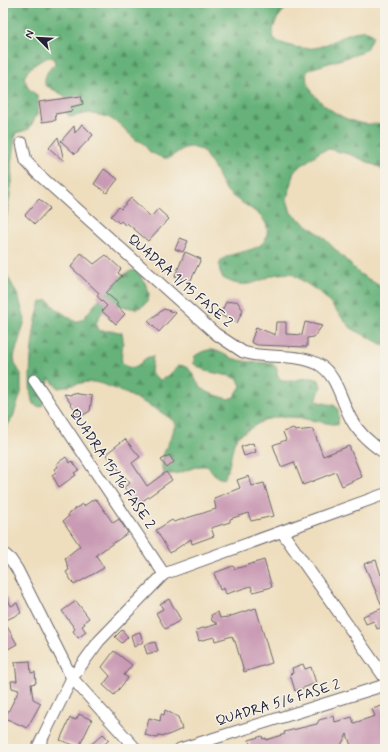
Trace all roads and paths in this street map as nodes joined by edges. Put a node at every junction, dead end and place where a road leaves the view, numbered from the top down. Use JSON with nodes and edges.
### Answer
{"nodes":[{"id":1,"x":22,"y":143,"type":"dead end"},
{"id":2,"x":34,"y":380,"type":"dead end"},
{"id":3,"x":385,"y":453,"type":"edge"},
{"id":4,"x":385,"y":494,"type":"edge"},
{"id":5,"x":282,"y":532,"type":"junction"},
{"id":6,"x":5,"y":554,"type":"edge"},
{"id":7,"x":164,"y":574,"type":"junction"},
{"id":8,"x":72,"y":678,"type":"junction"},
{"id":9,"x":385,"y":678,"type":"edge"},
{"id":10,"x":385,"y":685,"type":"edge"},
{"id":11,"x":37,"y":749,"type":"edge"},
{"id":12,"x":136,"y":749,"type":"edge"},
{"id":13,"x":180,"y":749,"type":"edge"}],
"edges":[{"from":1,"to":3,"type":"street","name":"QUADRA 1/15 FASE 2"},
{"from":2,"to":7,"type":"street","name":"QUADRA 15/16 FASE 2"},
{"from":4,"to":5,"type":"street"},
{"from":5,"to":7,"type":"street"},
{"from":5,"to":9,"type":"street"},
{"from":6,"to":8,"type":"street"},
{"from":7,"to":8,"type":"street"},
{"from":8,"to":11,"type":"street"},
{"from":8,"to":12,"type":"street"},
{"from":10,"to":13,"type":"street","name":"QUADRA 5/6 FASE 2"}]}
